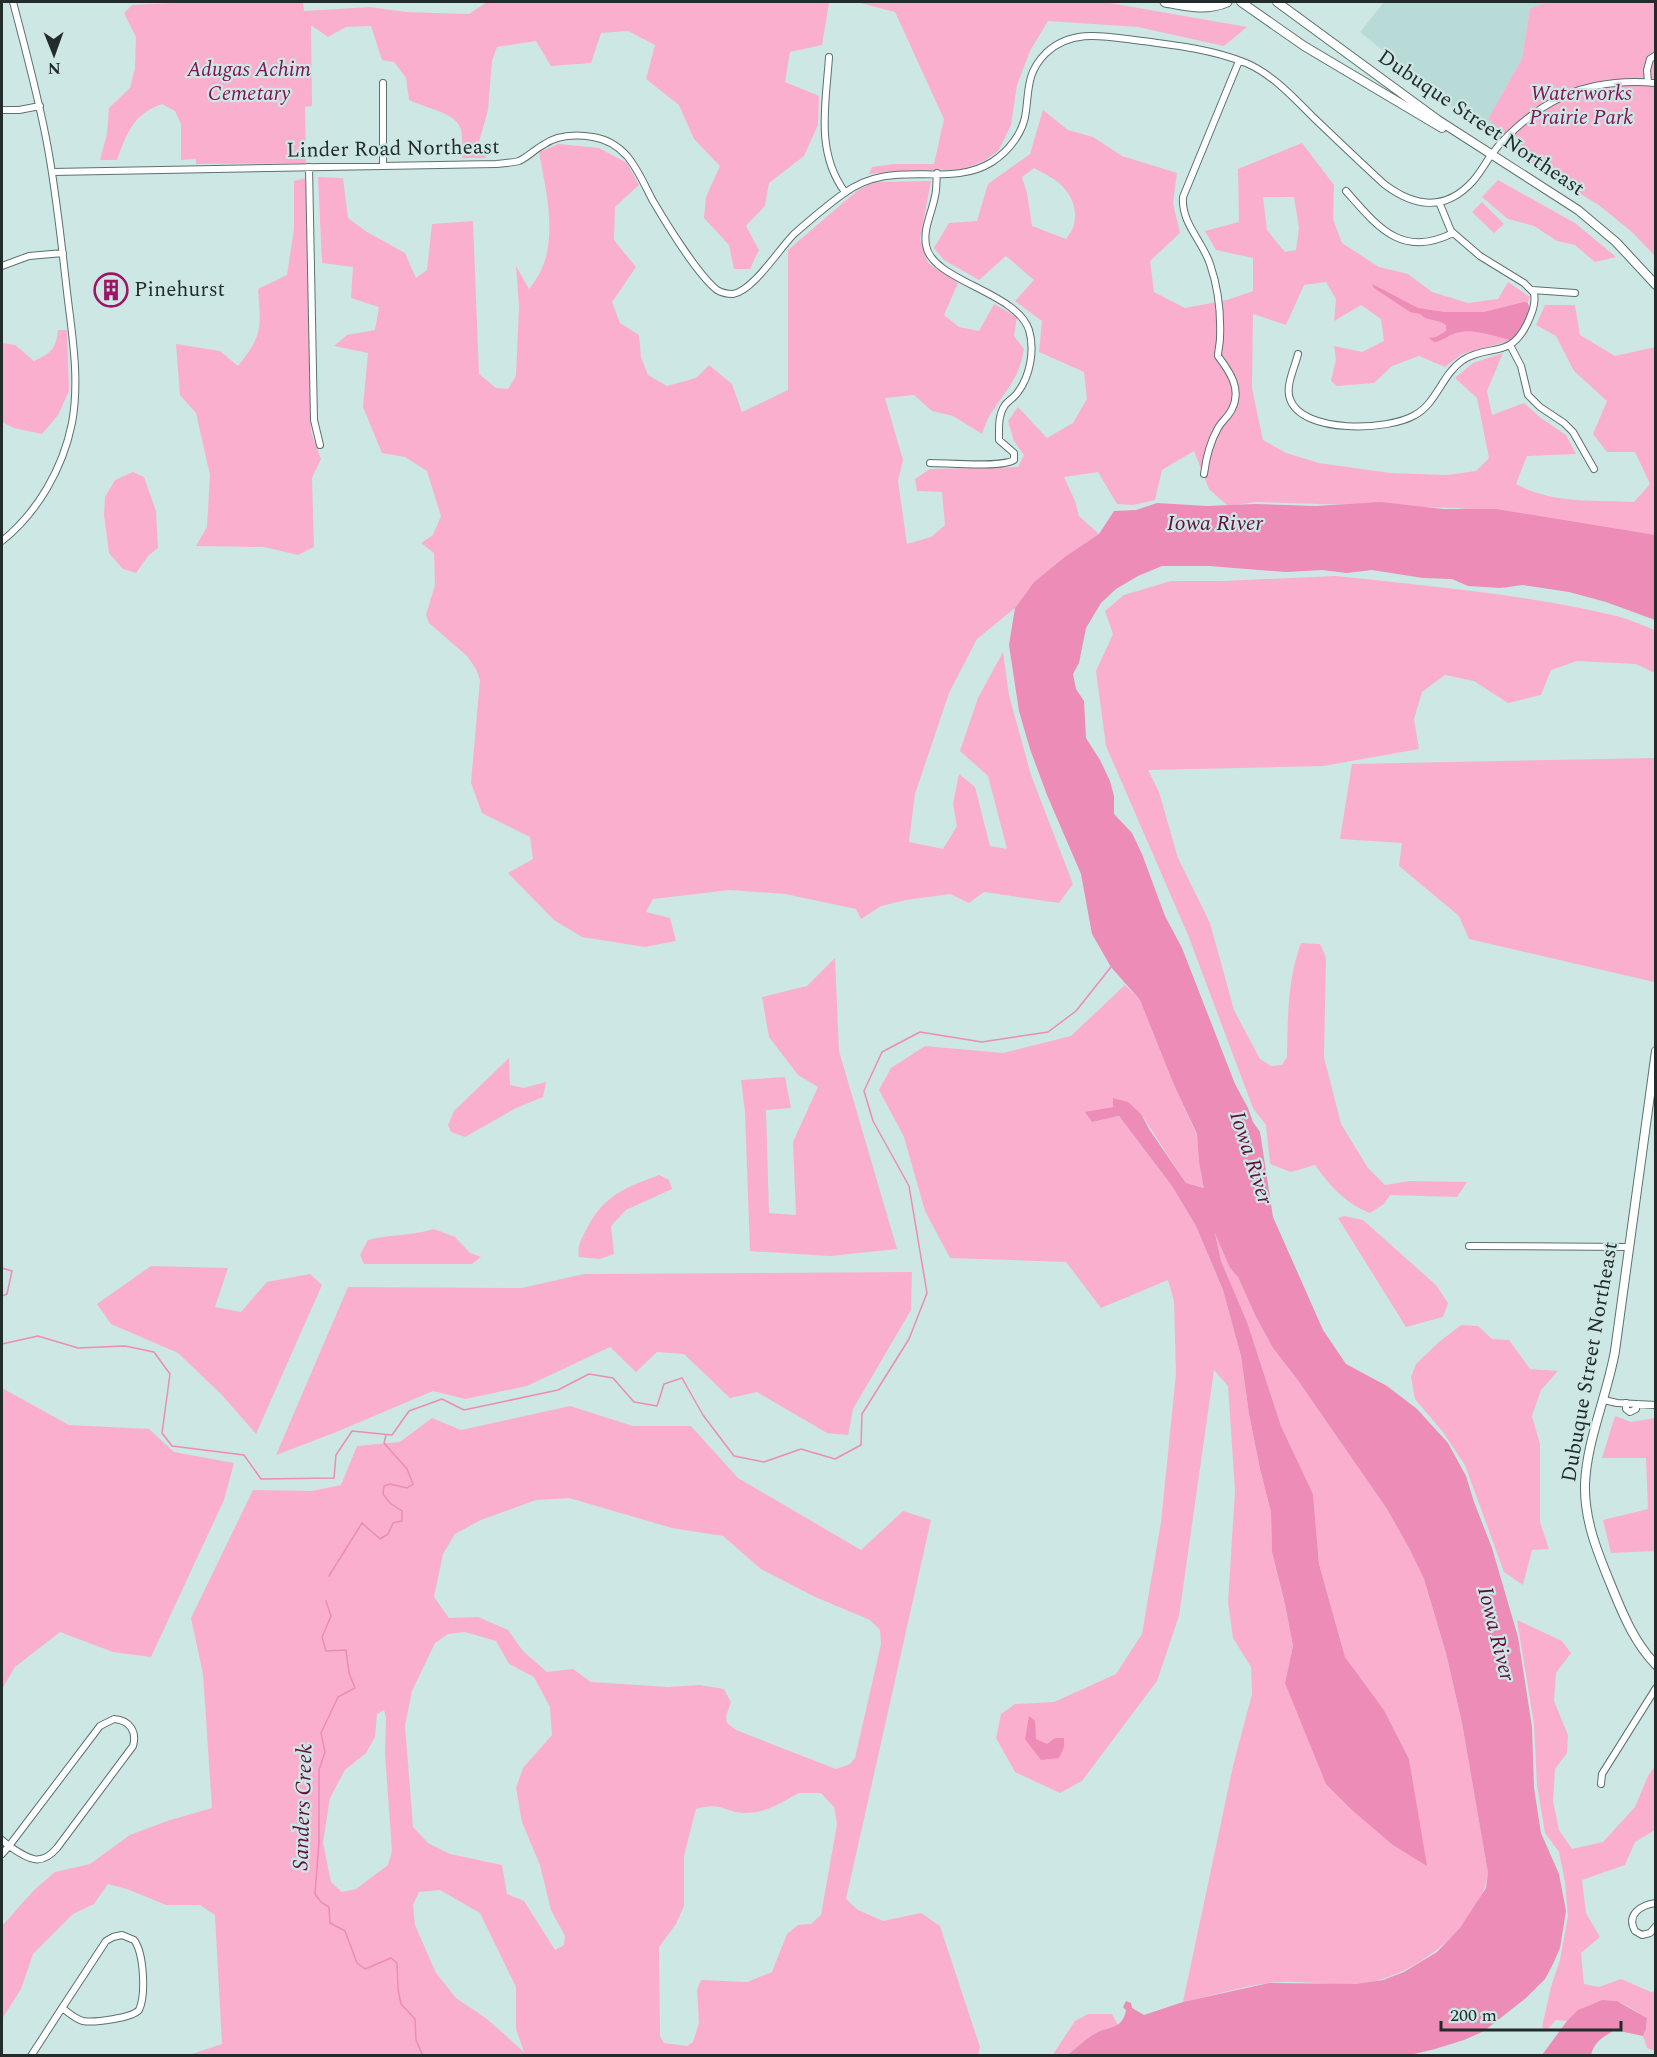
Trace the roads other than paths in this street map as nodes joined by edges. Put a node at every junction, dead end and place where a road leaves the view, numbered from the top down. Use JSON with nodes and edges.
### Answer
{"nodes":[{"id":1,"x":14,"y":2,"type":"edge"},
{"id":2,"x":1165,"y":2,"type":"edge"},
{"id":3,"x":1227,"y":2,"type":"edge"},
{"id":4,"x":1241,"y":2,"type":"edge"},
{"id":5,"x":1277,"y":2,"type":"edge"},
{"id":6,"x":1656,"y":56,"type":"edge"},
{"id":7,"x":829,"y":57,"type":"dead end"},
{"id":8,"x":1239,"y":61,"type":"junction"},
{"id":9,"x":1648,"y":82,"type":"junction"},
{"id":10,"x":383,"y":83,"type":"dead end"},
{"id":11,"x":1656,"y":83,"type":"edge"},
{"id":12,"x":40,"y":106,"type":"junction"},
{"id":13,"x":2,"y":110,"type":"edge"},
{"id":14,"x":1484,"y":149,"type":"junction"},
{"id":15,"x":1492,"y":154,"type":"junction"},
{"id":16,"x":383,"y":166,"type":"junction"},
{"id":17,"x":309,"y":167,"type":"junction"},
{"id":18,"x":52,"y":172,"type":"junction"},
{"id":19,"x":937,"y":173,"type":"junction"},
{"id":20,"x":1346,"y":191,"type":"dead end"},
{"id":21,"x":845,"y":192,"type":"junction"},
{"id":22,"x":1439,"y":202,"type":"junction"},
{"id":23,"x":1453,"y":233,"type":"junction"},
{"id":24,"x":63,"y":253,"type":"junction"},
{"id":25,"x":2,"y":266,"type":"edge"},
{"id":26,"x":1656,"y":285,"type":"edge"},
{"id":27,"x":1532,"y":290,"type":"junction"},
{"id":28,"x":1575,"y":293,"type":"dead end"},
{"id":29,"x":1510,"y":345,"type":"junction"},
{"id":30,"x":1298,"y":354,"type":"dead end"},
{"id":31,"x":320,"y":445,"type":"dead end"},
{"id":32,"x":930,"y":463,"type":"dead end"},
{"id":33,"x":1594,"y":469,"type":"dead end"},
{"id":34,"x":1204,"y":474,"type":"dead end"},
{"id":35,"x":2,"y":541,"type":"edge"},
{"id":36,"x":1656,"y":1050,"type":"edge"},
{"id":37,"x":1652,"y":1103,"type":"edge"},
{"id":38,"x":1651,"y":1113,"type":"edge"},
{"id":39,"x":1469,"y":1246,"type":"dead end"},
{"id":40,"x":1629,"y":1247,"type":"junction"},
{"id":41,"x":1604,"y":1400,"type":"junction"},
{"id":42,"x":1656,"y":1405,"type":"edge"},
{"id":43,"x":1656,"y":1665,"type":"edge"},
{"id":44,"x":1656,"y":1688,"type":"edge"},
{"id":45,"x":1601,"y":1784,"type":"dead end"},
{"id":46,"x":2,"y":1840,"type":"edge"},
{"id":47,"x":9,"y":1846,"type":"junction"},
{"id":48,"x":2,"y":1854,"type":"edge"},
{"id":49,"x":1656,"y":1903,"type":"edge"},
{"id":50,"x":1656,"y":1926,"type":"edge"},
{"id":51,"x":62,"y":2008,"type":"junction"},
{"id":52,"x":31,"y":2055,"type":"edge"}],
"edges":[{"from":1,"to":12,"type":"street"},
{"from":2,"to":3,"type":"highway"},
{"from":4,"to":14,"type":"main road"},
{"from":5,"to":14,"type":"main road","name":"Dubuque Street Northeast"},
{"from":6,"to":9,"type":"street"},
{"from":7,"to":21,"type":"street"},
{"from":8,"to":19,"type":"street","name":"Linder Road Northeast"},
{"from":8,"to":22,"type":"street","name":"Linder Road Northeast"},
{"from":8,"to":34,"type":"street"},
{"from":9,"to":11,"type":"street"},
{"from":9,"to":15,"type":"street"},
{"from":10,"to":16,"type":"street"},
{"from":12,"to":13,"type":"street"},
{"from":12,"to":18,"type":"street"},
{"from":14,"to":15,"type":"main road","name":"Dubuque Street Northeast"},
{"from":15,"to":22,"type":"street"},
{"from":15,"to":26,"type":"main road","name":"Dubuque Street Northeast"},
{"from":16,"to":17,"type":"street","name":"Linder Road Northeast"},
{"from":16,"to":21,"type":"street","name":"Linder Road Northeast"},
{"from":17,"to":18,"type":"street","name":"Linder Road Northeast"},
{"from":17,"to":31,"type":"street"},
{"from":18,"to":24,"type":"street"},
{"from":19,"to":21,"type":"street","name":"Linder Road Northeast"},
{"from":19,"to":32,"type":"street"},
{"from":20,"to":23,"type":"street"},
{"from":22,"to":23,"type":"street"},
{"from":23,"to":27,"type":"street"},
{"from":24,"to":25,"type":"street"},
{"from":24,"to":35,"type":"street"},
{"from":27,"to":28,"type":"street"},
{"from":27,"to":29,"type":"street"},
{"from":29,"to":30,"type":"street"},
{"from":29,"to":33,"type":"street"},
{"from":36,"to":37,"type":"main road","name":"Dubuque Street Northeast"},
{"from":37,"to":38,"type":"main road","name":"Dubuque Street Northeast"},
{"from":38,"to":40,"type":"main road","name":"Dubuque Street Northeast"},
{"from":39,"to":40,"type":"street"},
{"from":40,"to":41,"type":"main road","name":"Dubuque Street Northeast"},
{"from":41,"to":42,"type":"street"},
{"from":41,"to":43,"type":"main road","name":"Dubuque Street Northeast"},
{"from":44,"to":45,"type":"street"},
{"from":46,"to":47,"type":"street"},
{"from":47,"to":47,"type":"street"},
{"from":47,"to":48,"type":"street"},
{"from":49,"to":50,"type":"street"},
{"from":51,"to":51,"type":"street"},
{"from":51,"to":52,"type":"street"}]}
